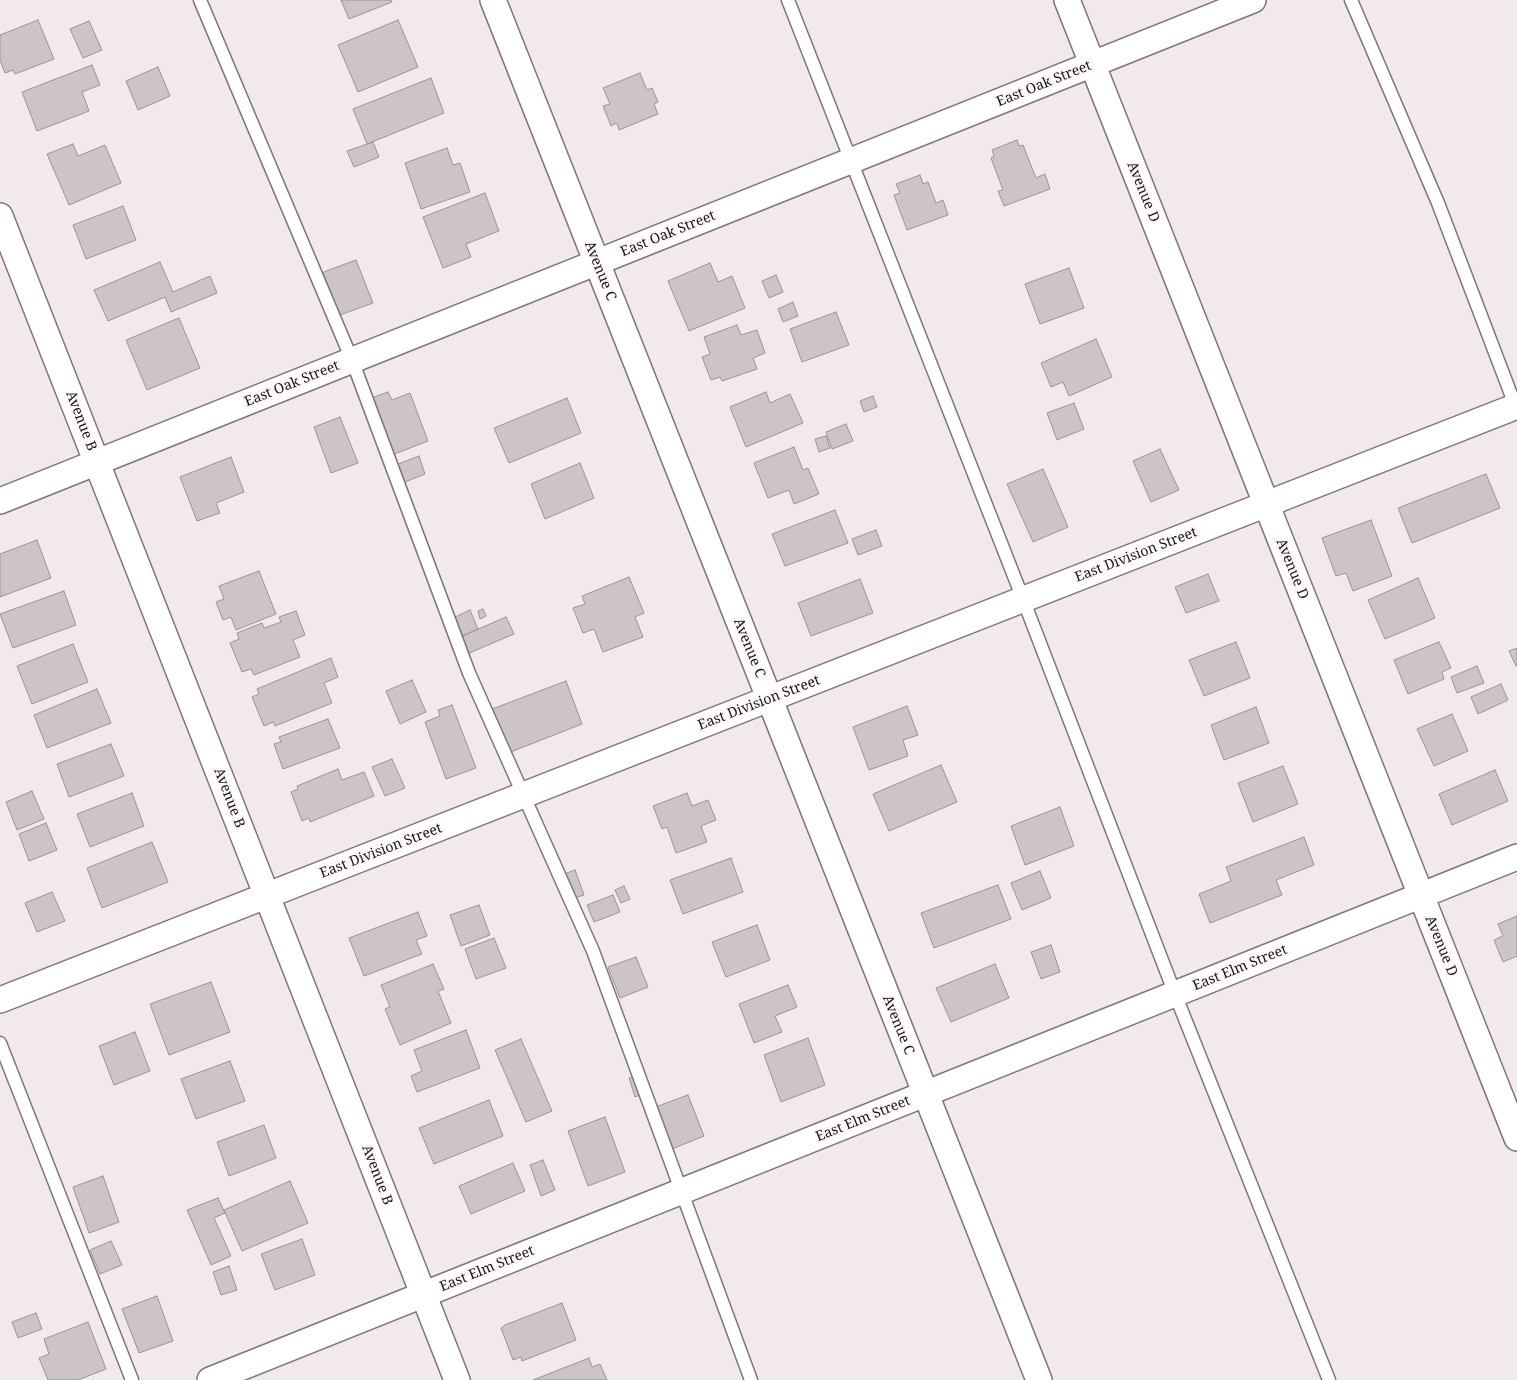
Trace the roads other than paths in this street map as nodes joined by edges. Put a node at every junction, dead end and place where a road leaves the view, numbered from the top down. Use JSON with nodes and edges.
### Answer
{"nodes":[{"id":1,"x":200,"y":0,"type":"edge"},
{"id":2,"x":493,"y":0,"type":"edge"},
{"id":3,"x":788,"y":0,"type":"edge"},
{"id":4,"x":1067,"y":0,"type":"edge"},
{"id":5,"x":1252,"y":0,"type":"edge"},
{"id":6,"x":1351,"y":0,"type":"edge"},
{"id":7,"x":1092,"y":64,"type":"junction"},
{"id":8,"x":850,"y":161,"type":"junction"},
{"id":9,"x":0,"y":216,"type":"edge"},
{"id":10,"x":597,"y":262,"type":"junction"},
{"id":11,"x":352,"y":360,"type":"junction"},
{"id":12,"x":1516,"y":407,"type":"edge"},
{"id":13,"x":97,"y":462,"type":"junction"},
{"id":14,"x":0,"y":501,"type":"edge"},
{"id":15,"x":1266,"y":504,"type":"junction"},
{"id":16,"x":1024,"y":599,"type":"junction"},
{"id":17,"x":769,"y":699,"type":"junction"},
{"id":18,"x":523,"y":795,"type":"junction"},
{"id":19,"x":1517,"y":857,"type":"edge"},
{"id":20,"x":267,"y":896,"type":"junction"},
{"id":21,"x":1421,"y":896,"type":"junction"},
{"id":22,"x":1175,"y":994,"type":"junction"},
{"id":23,"x":0,"y":1000,"type":"edge"},
{"id":24,"x":0,"y":1043,"type":"edge"},
{"id":25,"x":925,"y":1094,"type":"junction"},
{"id":26,"x":1517,"y":1138,"type":"edge"},
{"id":27,"x":681,"y":1192,"type":"junction"},
{"id":28,"x":424,"y":1294,"type":"junction"},
{"id":29,"x":132,"y":1380,"type":"edge"},
{"id":30,"x":210,"y":1380,"type":"edge"},
{"id":31,"x":457,"y":1380,"type":"edge"},
{"id":32,"x":750,"y":1380,"type":"edge"},
{"id":33,"x":1039,"y":1380,"type":"edge"},
{"id":34,"x":1329,"y":1380,"type":"edge"}],
"edges":[{"from":1,"to":11,"type":"lane"},
{"from":2,"to":10,"type":"street","name":"Avenue C"},
{"from":3,"to":8,"type":"lane"},
{"from":4,"to":7,"type":"street","name":"Avenue D"},
{"from":5,"to":7,"type":"street","name":"East Oak Street"},
{"from":6,"to":12,"type":"lane"},
{"from":7,"to":8,"type":"street","name":"East Oak Street"},
{"from":7,"to":15,"type":"street","name":"Avenue D"},
{"from":8,"to":10,"type":"street","name":"East Oak Street"},
{"from":8,"to":16,"type":"lane"},
{"from":9,"to":13,"type":"street","name":"Avenue B"},
{"from":10,"to":11,"type":"street","name":"East Oak Street"},
{"from":10,"to":17,"type":"street","name":"Avenue C"},
{"from":11,"to":13,"type":"street","name":"East Oak Street"},
{"from":11,"to":18,"type":"lane"},
{"from":12,"to":15,"type":"street","name":"East Division Street"},
{"from":13,"to":14,"type":"street","name":"East Oak Street"},
{"from":13,"to":20,"type":"street","name":"Avenue B"},
{"from":15,"to":16,"type":"street","name":"East Division Street"},
{"from":15,"to":21,"type":"street","name":"Avenue D"},
{"from":16,"to":17,"type":"street","name":"East Division Street"},
{"from":16,"to":22,"type":"lane"},
{"from":17,"to":18,"type":"street","name":"East Division Street"},
{"from":17,"to":25,"type":"street","name":"Avenue C"},
{"from":18,"to":20,"type":"street","name":"East Division Street"},
{"from":18,"to":27,"type":"lane"},
{"from":19,"to":21,"type":"street","name":"East Elm Street"},
{"from":20,"to":23,"type":"street","name":"East Division Street"},
{"from":20,"to":28,"type":"street","name":"Avenue B"},
{"from":21,"to":22,"type":"street","name":"East Elm Street"},
{"from":21,"to":26,"type":"street","name":"Avenue D"},
{"from":22,"to":25,"type":"street","name":"East Elm Street"},
{"from":22,"to":34,"type":"lane"},
{"from":24,"to":29,"type":"lane"},
{"from":25,"to":27,"type":"street","name":"East Elm Street"},
{"from":25,"to":33,"type":"street","name":"Avenue C"},
{"from":27,"to":28,"type":"street","name":"East Elm Street"},
{"from":27,"to":32,"type":"lane"},
{"from":28,"to":30,"type":"street","name":"East Elm Street"},
{"from":28,"to":31,"type":"street","name":"Avenue B"}]}
